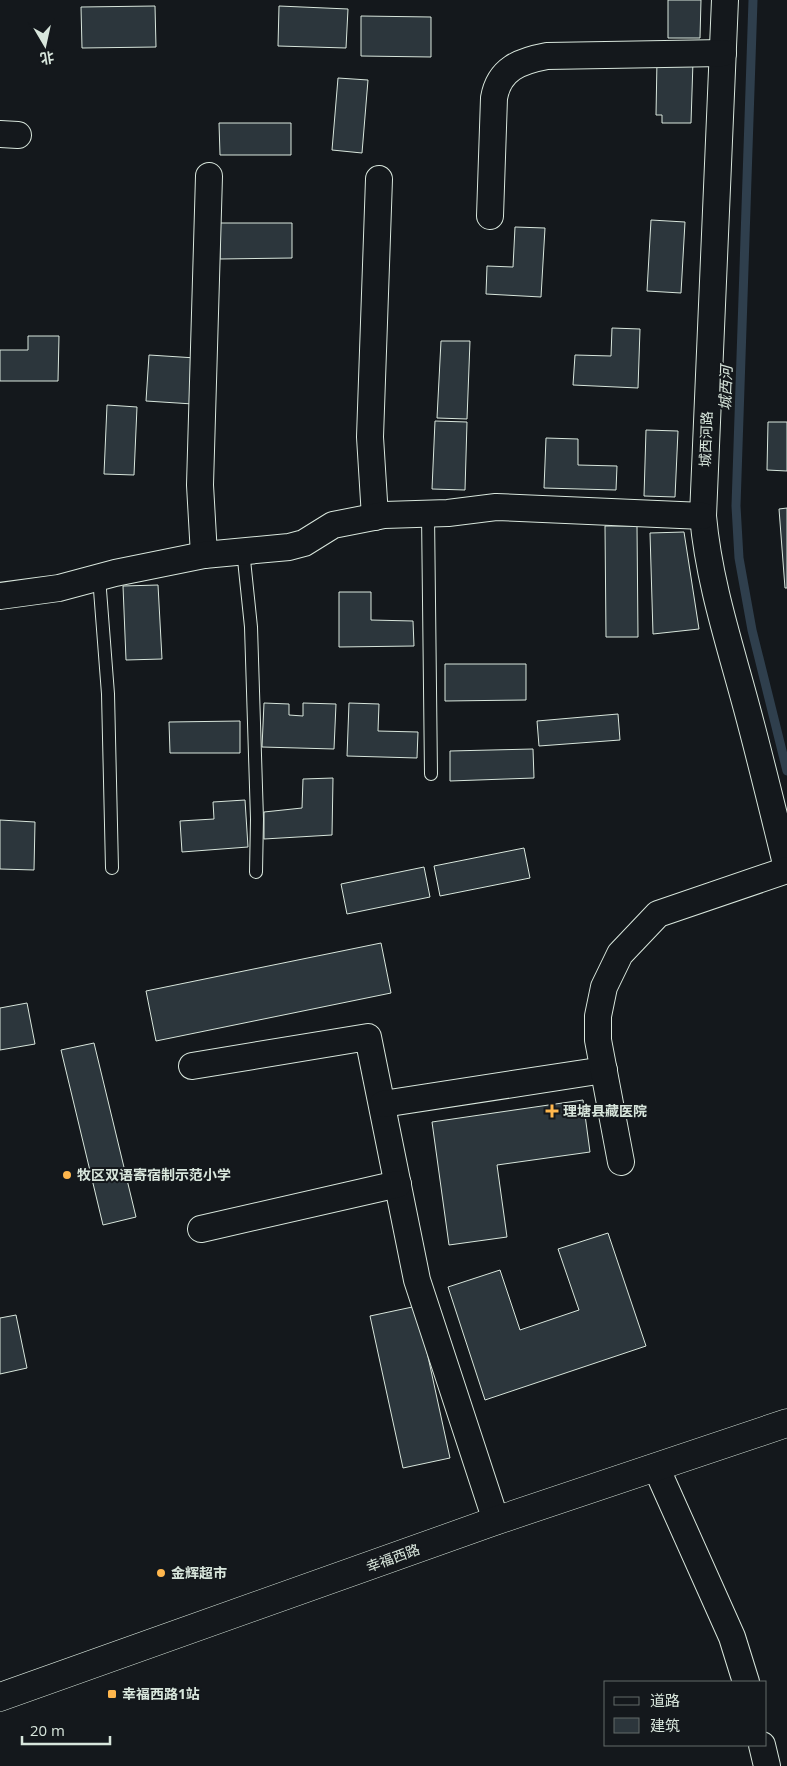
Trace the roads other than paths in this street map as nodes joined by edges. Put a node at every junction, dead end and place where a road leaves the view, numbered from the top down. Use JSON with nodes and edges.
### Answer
{"nodes":[{"id":1,"x":726,"y":0,"type":"edge"},
{"id":2,"x":723,"y":53,"type":"junction"},
{"id":3,"x":209,"y":176,"type":"dead end"},
{"id":4,"x":379,"y":180,"type":"dead end"},
{"id":5,"x":490,"y":216,"type":"dead end"},
{"id":6,"x":428,"y":514,"type":"junction"},
{"id":7,"x":703,"y":516,"type":"junction"},
{"id":8,"x":375,"y":517,"type":"junction"},
{"id":9,"x":243,"y":550,"type":"junction"},
{"id":10,"x":204,"y":555,"type":"junction"},
{"id":11,"x":99,"y":577,"type":"junction"},
{"id":12,"x":0,"y":596,"type":"edge"},
{"id":13,"x":431,"y":774,"type":"dead end"},
{"id":14,"x":112,"y":868,"type":"dead end"},
{"id":15,"x":787,"y":869,"type":"edge"},
{"id":16,"x":256,"y":872,"type":"dead end"},
{"id":17,"x":192,"y":1066,"type":"dead end"},
{"id":18,"x":604,"y":1070,"type":"junction"},
{"id":19,"x":382,"y":1104,"type":"junction"},
{"id":20,"x":621,"y":1162,"type":"dead end"},
{"id":21,"x":398,"y":1184,"type":"junction"},
{"id":22,"x":201,"y":1229,"type":"dead end"},
{"id":23,"x":787,"y":1423,"type":"edge"},
{"id":24,"x":656,"y":1467,"type":"junction"},
{"id":25,"x":496,"y":1521,"type":"junction"},
{"id":26,"x":746,"y":1681,"type":"edge"},
{"id":27,"x":0,"y":1697,"type":"edge"},
{"id":28,"x":762,"y":1746,"type":"edge"},
{"id":29,"x":767,"y":1766,"type":"edge"}],
"edges":[{"from":1,"to":2,"type":"street","name":"城西河路"},
{"from":2,"to":5,"type":"street"},
{"from":2,"to":7,"type":"street","name":"城西河路"},
{"from":3,"to":10,"type":"street"},
{"from":4,"to":8,"type":"street"},
{"from":6,"to":7,"type":"street"},
{"from":6,"to":8,"type":"street"},
{"from":6,"to":13,"type":"lane"},
{"from":7,"to":15,"type":"street","name":"城西河路"},
{"from":8,"to":9,"type":"street"},
{"from":9,"to":10,"type":"street"},
{"from":9,"to":16,"type":"lane"},
{"from":10,"to":11,"type":"street"},
{"from":11,"to":12,"type":"street"},
{"from":11,"to":14,"type":"lane"},
{"from":15,"to":18,"type":"street"},
{"from":17,"to":19,"type":"street"},
{"from":18,"to":19,"type":"street"},
{"from":18,"to":20,"type":"street"},
{"from":19,"to":21,"type":"street"},
{"from":21,"to":22,"type":"street"},
{"from":21,"to":25,"type":"street"},
{"from":23,"to":24,"type":"main road","name":"幸福西路"},
{"from":24,"to":25,"type":"main road","name":"幸福西路"},
{"from":24,"to":26,"type":"street"},
{"from":25,"to":27,"type":"main road","name":"幸福西路"},
{"from":28,"to":29,"type":"street"}]}
